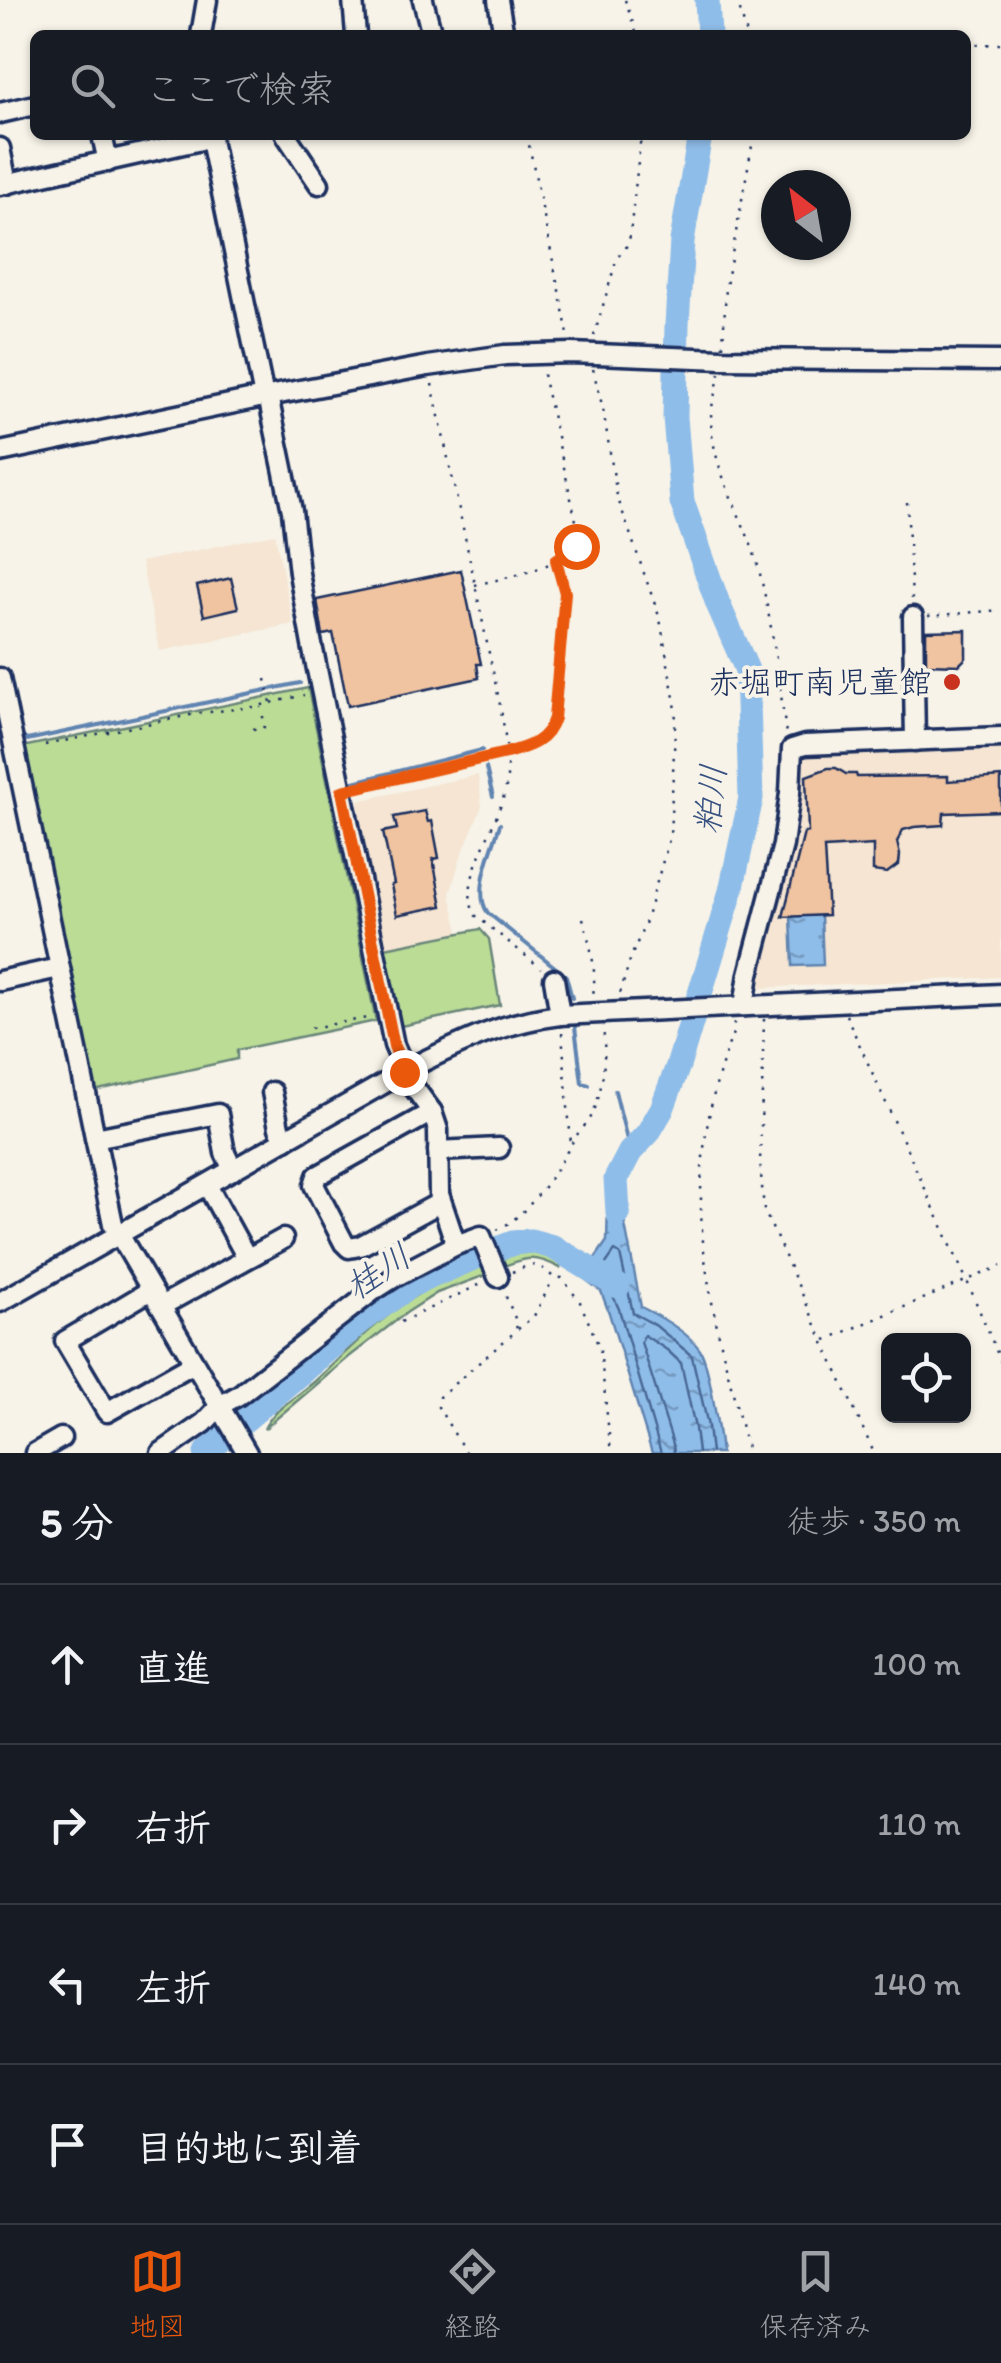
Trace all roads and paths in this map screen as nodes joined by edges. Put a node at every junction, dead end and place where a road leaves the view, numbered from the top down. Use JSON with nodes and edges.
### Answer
{"nodes":[{"id":1,"x":207,"y":0,"type":"edge"},
{"id":2,"x":353,"y":0,"type":"edge"},
{"id":3,"x":423,"y":0,"type":"edge"},
{"id":4,"x":498,"y":0,"type":"edge"},
{"id":5,"x":625,"y":0,"type":"edge"},
{"id":6,"x":737,"y":0,"type":"edge"},
{"id":7,"x":202,"y":30,"type":"edge"},
{"id":8,"x":356,"y":30,"type":"edge"},
{"id":9,"x":431,"y":30,"type":"edge"},
{"id":10,"x":504,"y":30,"type":"edge"},
{"id":11,"x":636,"y":30,"type":"edge"},
{"id":12,"x":746,"y":30,"type":"edge"},
{"id":13,"x":1001,"y":44,"type":"edge"},
{"id":14,"x":971,"y":46,"type":"edge"},
{"id":15,"x":30,"y":106,"type":"edge"},
{"id":16,"x":0,"y":113,"type":"edge"},
{"id":17,"x":103,"y":140,"type":"edge"},
{"id":18,"x":198,"y":140,"type":"edge"},
{"id":19,"x":211,"y":140,"type":"edge"},
{"id":20,"x":289,"y":140,"type":"edge"},
{"id":21,"x":528,"y":140,"type":"edge"},
{"id":22,"x":640,"y":140,"type":"edge"},
{"id":23,"x":753,"y":140,"type":"edge"},
{"id":24,"x":0,"y":148,"type":"edge"},
{"id":25,"x":108,"y":162,"type":"junction"},
{"id":26,"x":4,"y":184,"type":"edge"},
{"id":27,"x":319,"y":184,"type":"dead end"},
{"id":28,"x":538,"y":354,"type":"junction"},
{"id":29,"x":586,"y":354,"type":"junction"},
{"id":30,"x":721,"y":358,"type":"junction"},
{"id":31,"x":1001,"y":360,"type":"edge"},
{"id":32,"x":428,"y":366,"type":"junction"},
{"id":33,"x":266,"y":396,"type":"junction"},
{"id":34,"x":0,"y":452,"type":"edge"},
{"id":35,"x":907,"y":502,"type":"dead end"},
{"id":36,"x":556,"y":560,"type":"junction"},
{"id":37,"x":476,"y":585,"type":"junction"},
{"id":38,"x":1001,"y":610,"type":"edge"},
{"id":39,"x":913,"y":618,"type":"junction"},
{"id":40,"x":0,"y":678,"type":"edge"},
{"id":41,"x":266,"y":679,"type":"dead end"},
{"id":42,"x":310,"y":694,"type":"dead end"},
{"id":43,"x":271,"y":700,"type":"junction"},
{"id":44,"x":261,"y":705,"type":"junction"},
{"id":45,"x":253,"y":730,"type":"dead end"},
{"id":46,"x":1001,"y":737,"type":"edge"},
{"id":47,"x":786,"y":740,"type":"dead end"},
{"id":48,"x":916,"y":742,"type":"junction"},
{"id":49,"x":46,"y":745,"type":"dead end"},
{"id":50,"x":506,"y":753,"type":"junction"},
{"id":51,"x":342,"y":791,"type":"junction"},
{"id":52,"x":583,"y":918,"type":"dead end"},
{"id":53,"x":60,"y":968,"type":"junction"},
{"id":54,"x":554,"y":979,"type":"joint"},
{"id":55,"x":0,"y":981,"type":"edge"},
{"id":56,"x":1001,"y":994,"type":"edge"},
{"id":57,"x":839,"y":1000,"type":"junction"},
{"id":58,"x":765,"y":1006,"type":"junction"},
{"id":59,"x":736,"y":1010,"type":"junction"},
{"id":60,"x":607,"y":1013,"type":"junction"},
{"id":61,"x":379,"y":1015,"type":"dead end"},
{"id":62,"x":560,"y":1015,"type":"junction"},
{"id":63,"x":312,"y":1028,"type":"dead end"},
{"id":64,"x":404,"y":1072,"type":"junction"},
{"id":65,"x":272,"y":1092,"type":"dead end"},
{"id":66,"x":432,"y":1112,"type":"junction"},
{"id":67,"x":95,"y":1138,"type":"junction"},
{"id":68,"x":285,"y":1140,"type":"junction"},
{"id":69,"x":571,"y":1146,"type":"junction"},
{"id":70,"x":499,"y":1148,"type":"dead end"},
{"id":71,"x":438,"y":1152,"type":"junction"},
{"id":72,"x":233,"y":1170,"type":"junction"},
{"id":73,"x":207,"y":1185,"type":"junction"},
{"id":74,"x":441,"y":1202,"type":"junction"},
{"id":75,"x":119,"y":1236,"type":"junction"},
{"id":76,"x":283,"y":1238,"type":"dead end"},
{"id":77,"x":482,"y":1238,"type":"junction"},
{"id":78,"x":456,"y":1244,"type":"junction"},
{"id":79,"x":247,"y":1258,"type":"junction"},
{"id":80,"x":1001,"y":1266,"type":"edge"},
{"id":81,"x":497,"y":1274,"type":"junction"},
{"id":82,"x":554,"y":1277,"type":"junction"},
{"id":83,"x":967,"y":1281,"type":"junction"},
{"id":84,"x":150,"y":1290,"type":"junction"},
{"id":85,"x":0,"y":1302,"type":"edge"},
{"id":86,"x":161,"y":1306,"type":"junction"},
{"id":87,"x":401,"y":1322,"type":"dead end"},
{"id":88,"x":516,"y":1331,"type":"junction"},
{"id":89,"x":824,"y":1341,"type":"junction"},
{"id":90,"x":1001,"y":1362,"type":"edge"},
{"id":91,"x":194,"y":1363,"type":"junction"},
{"id":92,"x":222,"y":1408,"type":"junction"},
{"id":93,"x":61,"y":1438,"type":"dead end"},
{"id":94,"x":246,"y":1452,"type":"edge"},
{"id":95,"x":35,"y":1453,"type":"edge"},
{"id":96,"x":162,"y":1453,"type":"edge"},
{"id":97,"x":466,"y":1453,"type":"edge"},
{"id":98,"x":611,"y":1453,"type":"edge"},
{"id":99,"x":748,"y":1453,"type":"edge"},
{"id":100,"x":874,"y":1453,"type":"edge"}],
"edges":[{"from":1,"to":7,"type":"street"},
{"from":2,"to":8,"type":"street"},
{"from":3,"to":9,"type":"street"},
{"from":4,"to":10,"type":"street"},
{"from":5,"to":11,"type":"path"},
{"from":6,"to":12,"type":"path"},
{"from":13,"to":14,"type":"path"},
{"from":15,"to":16,"type":"street"},
{"from":17,"to":25,"type":"street"},
{"from":18,"to":25,"type":"street"},
{"from":19,"to":33,"type":"street"},
{"from":20,"to":27,"type":"street"},
{"from":21,"to":29,"type":"path"},
{"from":22,"to":29,"type":"path"},
{"from":23,"to":30,"type":"path"},
{"from":24,"to":26,"type":"street"},
{"from":25,"to":26,"type":"street"},
{"from":28,"to":29,"type":"street"},
{"from":28,"to":32,"type":"street"},
{"from":28,"to":36,"type":"path"},
{"from":29,"to":30,"type":"street"},
{"from":29,"to":60,"type":"path"},
{"from":30,"to":31,"type":"street"},
{"from":30,"to":47,"type":"path"},
{"from":32,"to":33,"type":"street"},
{"from":32,"to":37,"type":"path"},
{"from":33,"to":34,"type":"street"},
{"from":33,"to":51,"type":"street"},
{"from":35,"to":39,"type":"path"},
{"from":36,"to":37,"type":"path"},
{"from":36,"to":50,"type":"path"},
{"from":37,"to":50,"type":"path"},
{"from":38,"to":39,"type":"path"},
{"from":39,"to":48,"type":"street"},
{"from":40,"to":53,"type":"street"},
{"from":41,"to":43,"type":"path"},
{"from":42,"to":43,"type":"path"},
{"from":43,"to":44,"type":"path"},
{"from":44,"to":45,"type":"path"},
{"from":44,"to":49,"type":"path"},
{"from":46,"to":48,"type":"street"},
{"from":48,"to":59,"type":"street"},
{"from":50,"to":51,"type":"path"},
{"from":50,"to":54,"type":"path"},
{"from":51,"to":64,"type":"street"},
{"from":52,"to":60,"type":"path"},
{"from":53,"to":55,"type":"street"},
{"from":53,"to":67,"type":"street"},
{"from":54,"to":62,"type":"street"},
{"from":56,"to":57,"type":"street"},
{"from":57,"to":58,"type":"street"},
{"from":57,"to":83,"type":"path"},
{"from":58,"to":59,"type":"street"},
{"from":58,"to":89,"type":"path"},
{"from":59,"to":60,"type":"street"},
{"from":59,"to":99,"type":"path"},
{"from":60,"to":62,"type":"street"},
{"from":60,"to":69,"type":"path"},
{"from":61,"to":63,"type":"path"},
{"from":62,"to":64,"type":"street"},
{"from":62,"to":69,"type":"path"},
{"from":64,"to":66,"type":"street"},
{"from":64,"to":68,"type":"street"},
{"from":65,"to":68,"type":"street"},
{"from":66,"to":71,"type":"street"},
{"from":66,"to":74,"type":"street"},
{"from":67,"to":72,"type":"street"},
{"from":67,"to":75,"type":"street"},
{"from":68,"to":72,"type":"street"},
{"from":69,"to":77,"type":"path"},
{"from":70,"to":71,"type":"street"},
{"from":71,"to":74,"type":"street"},
{"from":72,"to":73,"type":"street"},
{"from":73,"to":75,"type":"street"},
{"from":73,"to":79,"type":"street"},
{"from":74,"to":78,"type":"street"},
{"from":75,"to":84,"type":"street"},
{"from":75,"to":85,"type":"street"},
{"from":76,"to":79,"type":"street"},
{"from":77,"to":78,"type":"street"},
{"from":77,"to":81,"type":"street"},
{"from":78,"to":92,"type":"street"},
{"from":79,"to":86,"type":"street"},
{"from":80,"to":83,"type":"path"},
{"from":81,"to":82,"type":"path"},
{"from":81,"to":87,"type":"path"},
{"from":81,"to":88,"type":"path"},
{"from":82,"to":88,"type":"path"},
{"from":82,"to":98,"type":"path"},
{"from":83,"to":89,"type":"path"},
{"from":83,"to":90,"type":"path"},
{"from":84,"to":86,"type":"street"},
{"from":84,"to":91,"type":"street"},
{"from":86,"to":91,"type":"street"},
{"from":88,"to":97,"type":"path"},
{"from":89,"to":100,"type":"path"},
{"from":91,"to":92,"type":"street"},
{"from":92,"to":94,"type":"street"},
{"from":92,"to":96,"type":"street"},
{"from":93,"to":95,"type":"street"}]}
